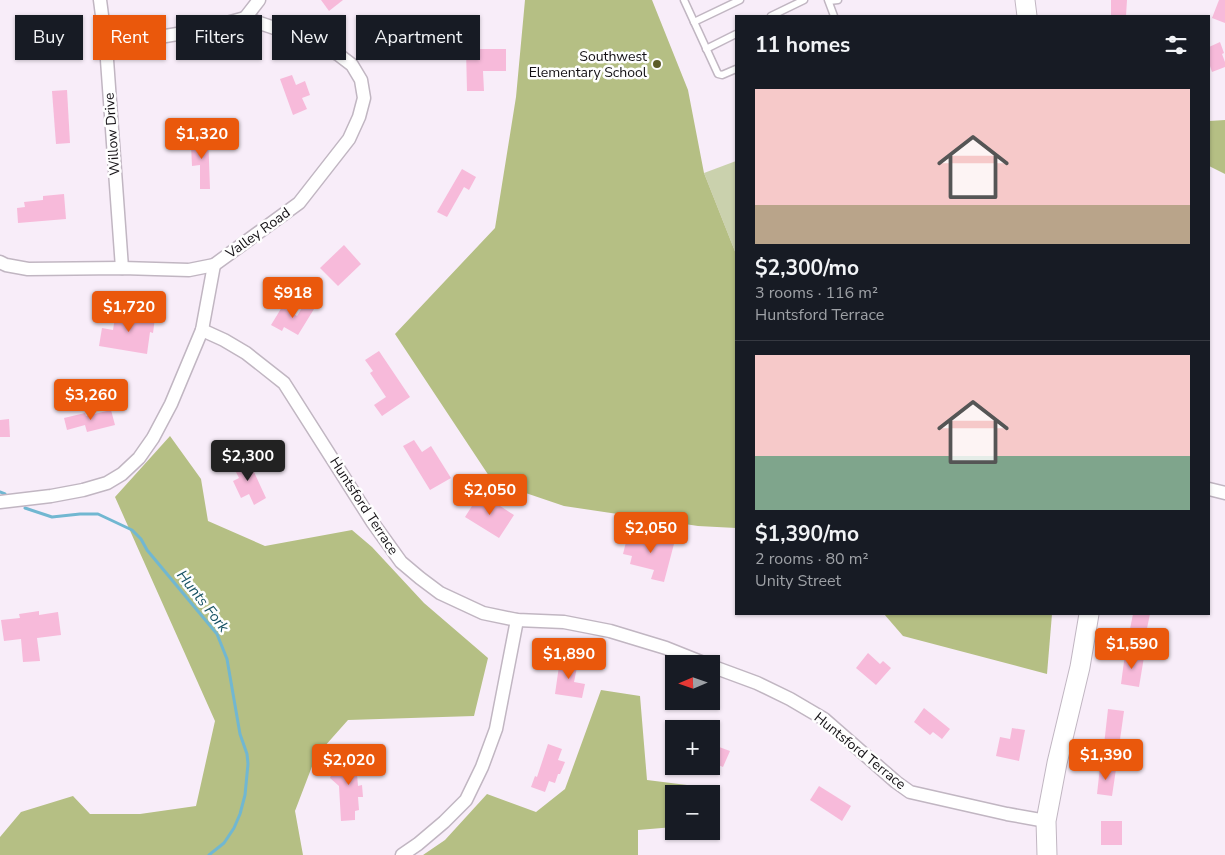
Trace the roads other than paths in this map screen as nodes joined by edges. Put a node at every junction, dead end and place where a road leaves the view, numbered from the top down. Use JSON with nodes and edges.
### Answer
{"nodes":[{"id":1,"x":100,"y":0,"type":"edge"},
{"id":2,"x":259,"y":0,"type":"edge"},
{"id":3,"x":684,"y":0,"type":"edge"},
{"id":4,"x":740,"y":0,"type":"edge"},
{"id":5,"x":804,"y":0,"type":"edge"},
{"id":6,"x":828,"y":0,"type":"edge"},
{"id":7,"x":838,"y":0,"type":"edge"},
{"id":8,"x":1025,"y":0,"type":"edge"},
{"id":9,"x":102,"y":15,"type":"edge"},
{"id":10,"x":247,"y":15,"type":"edge"},
{"id":11,"x":773,"y":15,"type":"edge"},
{"id":12,"x":834,"y":15,"type":"edge"},
{"id":13,"x":1027,"y":15,"type":"edge"},
{"id":14,"x":694,"y":22,"type":"junction"},
{"id":15,"x":262,"y":24,"type":"edge"},
{"id":16,"x":735,"y":34,"type":"edge"},
{"id":17,"x":706,"y":49,"type":"junction"},
{"id":18,"x":107,"y":60,"type":"edge"},
{"id":19,"x":735,"y":68,"type":"edge"},
{"id":20,"x":0,"y":262,"type":"edge"},
{"id":21,"x":214,"y":265,"type":"junction"},
{"id":22,"x":122,"y":268,"type":"junction"},
{"id":23,"x":202,"y":330,"type":"junction"},
{"id":24,"x":1210,"y":489,"type":"edge"},
{"id":25,"x":1225,"y":493,"type":"edge"},
{"id":26,"x":0,"y":502,"type":"edge"},
{"id":27,"x":1089,"y":615,"type":"edge"},
{"id":28,"x":517,"y":620,"type":"junction"},
{"id":29,"x":684,"y":655,"type":"edge"},
{"id":30,"x":720,"y":669,"type":"edge"},
{"id":31,"x":1046,"y":821,"type":"junction"},
{"id":32,"x":402,"y":855,"type":"edge"},
{"id":33,"x":1047,"y":855,"type":"edge"}],
"edges":[{"from":1,"to":9,"type":"street","name":"Willow Drive"},
{"from":2,"to":10,"type":"street"},
{"from":3,"to":14,"type":"lane"},
{"from":4,"to":14,"type":"lane"},
{"from":5,"to":11,"type":"lane"},
{"from":6,"to":7,"type":"lane"},
{"from":6,"to":12,"type":"lane"},
{"from":8,"to":13,"type":"street"},
{"from":14,"to":17,"type":"lane"},
{"from":15,"to":21,"type":"street","name":"Valley Road"},
{"from":16,"to":17,"type":"lane"},
{"from":17,"to":19,"type":"lane"},
{"from":18,"to":22,"type":"street","name":"Willow Drive"},
{"from":20,"to":22,"type":"street"},
{"from":21,"to":22,"type":"street"},
{"from":21,"to":23,"type":"street","name":"Valley Road"},
{"from":23,"to":26,"type":"street","name":"Valley Road"},
{"from":23,"to":28,"type":"street","name":"Huntsford Terrace"},
{"from":24,"to":25,"type":"street"},
{"from":27,"to":31,"type":"street"},
{"from":28,"to":29,"type":"street","name":"Huntsford Terrace"},
{"from":28,"to":32,"type":"street"},
{"from":30,"to":31,"type":"street","name":"Huntsford Terrace"},
{"from":31,"to":33,"type":"street"}]}
